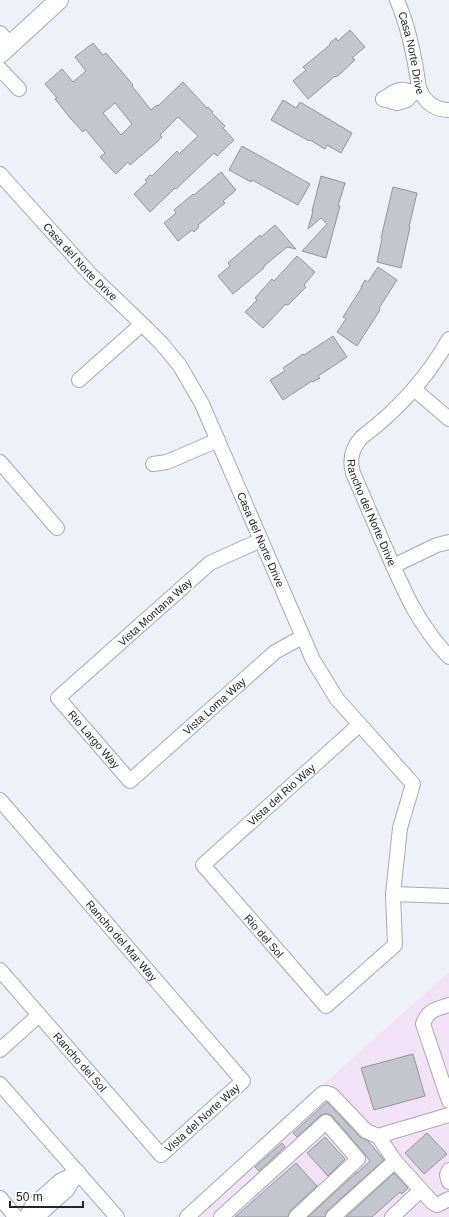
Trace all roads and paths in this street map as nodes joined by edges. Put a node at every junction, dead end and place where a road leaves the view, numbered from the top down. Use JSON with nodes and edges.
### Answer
{"nodes":[{"id":1,"x":59,"y":0,"type":"edge"},
{"id":2,"x":397,"y":0,"type":"edge"},
{"id":3,"x":3,"y":44,"type":"edge"},
{"id":4,"x":0,"y":69,"type":"edge"},
{"id":5,"x":19,"y":89,"type":"dead end"},
{"id":6,"x":449,"y":110,"type":"edge"},
{"id":7,"x":0,"y":174,"type":"edge"},
{"id":8,"x":142,"y":324,"type":"junction"},
{"id":9,"x":449,"y":339,"type":"edge"},
{"id":10,"x":79,"y":380,"type":"dead end"},
{"id":11,"x":414,"y":389,"type":"junction"},
{"id":12,"x":449,"y":419,"type":"edge"},
{"id":13,"x":218,"y":440,"type":"junction"},
{"id":14,"x":0,"y":462,"type":"edge"},
{"id":15,"x":153,"y":464,"type":"dead end"},
{"id":16,"x":57,"y":528,"type":"dead end"},
{"id":17,"x":261,"y":540,"type":"junction"},
{"id":18,"x":449,"y":542,"type":"edge"},
{"id":19,"x":393,"y":566,"type":"junction"},
{"id":20,"x":302,"y":637,"type":"junction"},
{"id":21,"x":449,"y":657,"type":"edge"},
{"id":22,"x":58,"y":698,"type":"joint"},
{"id":23,"x":359,"y":725,"type":"junction"},
{"id":24,"x":130,"y":782,"type":"joint"},
{"id":25,"x":0,"y":800,"type":"edge"},
{"id":26,"x":203,"y":865,"type":"joint"},
{"id":27,"x":393,"y":894,"type":"junction"},
{"id":28,"x":449,"y":896,"type":"edge"},
{"id":29,"x":395,"y":945,"type":"joint"},
{"id":30,"x":0,"y":970,"type":"edge"},
{"id":31,"x":449,"y":1005,"type":"edge"},
{"id":32,"x":40,"y":1015,"type":"junction"},
{"id":33,"x":0,"y":1050,"type":"edge"},
{"id":34,"x":243,"y":1081,"type":"joint"},
{"id":35,"x":0,"y":1084,"type":"edge"},
{"id":36,"x":449,"y":1101,"type":"edge"},
{"id":37,"x":449,"y":1115,"type":"edge"},
{"id":38,"x":378,"y":1136,"type":"junction"},
{"id":39,"x":161,"y":1155,"type":"joint"},
{"id":40,"x":395,"y":1161,"type":"junction"},
{"id":41,"x":449,"y":1170,"type":"edge"},
{"id":42,"x":78,"y":1172,"type":"junction"},
{"id":43,"x":449,"y":1182,"type":"edge"},
{"id":44,"x":421,"y":1190,"type":"junction"},
{"id":45,"x":0,"y":1198,"type":"edge"},
{"id":46,"x":449,"y":1199,"type":"edge"},
{"id":47,"x":16,"y":1217,"type":"edge"},
{"id":48,"x":26,"y":1217,"type":"edge"},
{"id":49,"x":36,"y":1217,"type":"edge"},
{"id":50,"x":117,"y":1217,"type":"edge"},
{"id":51,"x":187,"y":1217,"type":"edge"},
{"id":52,"x":221,"y":1217,"type":"edge"},
{"id":53,"x":296,"y":1217,"type":"edge"},
{"id":54,"x":333,"y":1217,"type":"edge"},
{"id":55,"x":392,"y":1217,"type":"edge"}],
"edges":[{"from":1,"to":3,"type":"main road"},
{"from":2,"to":6,"type":"street","name":"Casa Norte Drive"},
{"from":4,"to":5,"type":"street"},
{"from":7,"to":8,"type":"street","name":"Casa del Norte Drive"},
{"from":8,"to":10,"type":"street"},
{"from":8,"to":13,"type":"street","name":"Casa del Norte Drive"},
{"from":9,"to":11,"type":"street","name":"Rancho del Norte Drive"},
{"from":11,"to":12,"type":"street"},
{"from":11,"to":19,"type":"street","name":"Rancho del Norte Drive"},
{"from":13,"to":15,"type":"street"},
{"from":13,"to":17,"type":"street","name":"Casa del Norte Drive"},
{"from":14,"to":16,"type":"street"},
{"from":17,"to":20,"type":"street","name":"Casa del Norte Drive"},
{"from":17,"to":22,"type":"street","name":"Vista Montana Way"},
{"from":18,"to":19,"type":"street"},
{"from":19,"to":21,"type":"street","name":"Rancho del Norte Drive"},
{"from":20,"to":23,"type":"street","name":"Casa del Norte Drive"},
{"from":20,"to":24,"type":"street","name":"Vista Loma Way"},
{"from":22,"to":24,"type":"street","name":"Rio Largo Way"},
{"from":23,"to":26,"type":"street","name":"Vista del Rio Way"},
{"from":23,"to":27,"type":"street","name":"Casa del Norte Drive"},
{"from":25,"to":34,"type":"street","name":"Rancho del Mar Way"},
{"from":26,"to":29,"type":"street","name":"Rio del Sol"},
{"from":27,"to":28,"type":"street"},
{"from":27,"to":29,"type":"street","name":"Casa del Norte Drive"},
{"from":30,"to":32,"type":"street","name":"Rancho del Sol"},
{"from":31,"to":36,"type":"street"},
{"from":32,"to":33,"type":"street"},
{"from":32,"to":39,"type":"street","name":"Rancho del Sol"},
{"from":34,"to":39,"type":"street","name":"Vista del Norte Way"},
{"from":35,"to":42,"type":"street"},
{"from":37,"to":38,"type":"street"},
{"from":38,"to":40,"type":"street"},
{"from":38,"to":51,"type":"street"},
{"from":40,"to":44,"type":"street"},
{"from":40,"to":54,"type":"street"},
{"from":41,"to":43,"type":"street"},
{"from":42,"to":48,"type":"street"},
{"from":42,"to":49,"type":"street"},
{"from":42,"to":50,"type":"street"},
{"from":44,"to":46,"type":"street"},
{"from":44,"to":55,"type":"street"},
{"from":45,"to":47,"type":"street"},
{"from":52,"to":53,"type":"street"}]}
